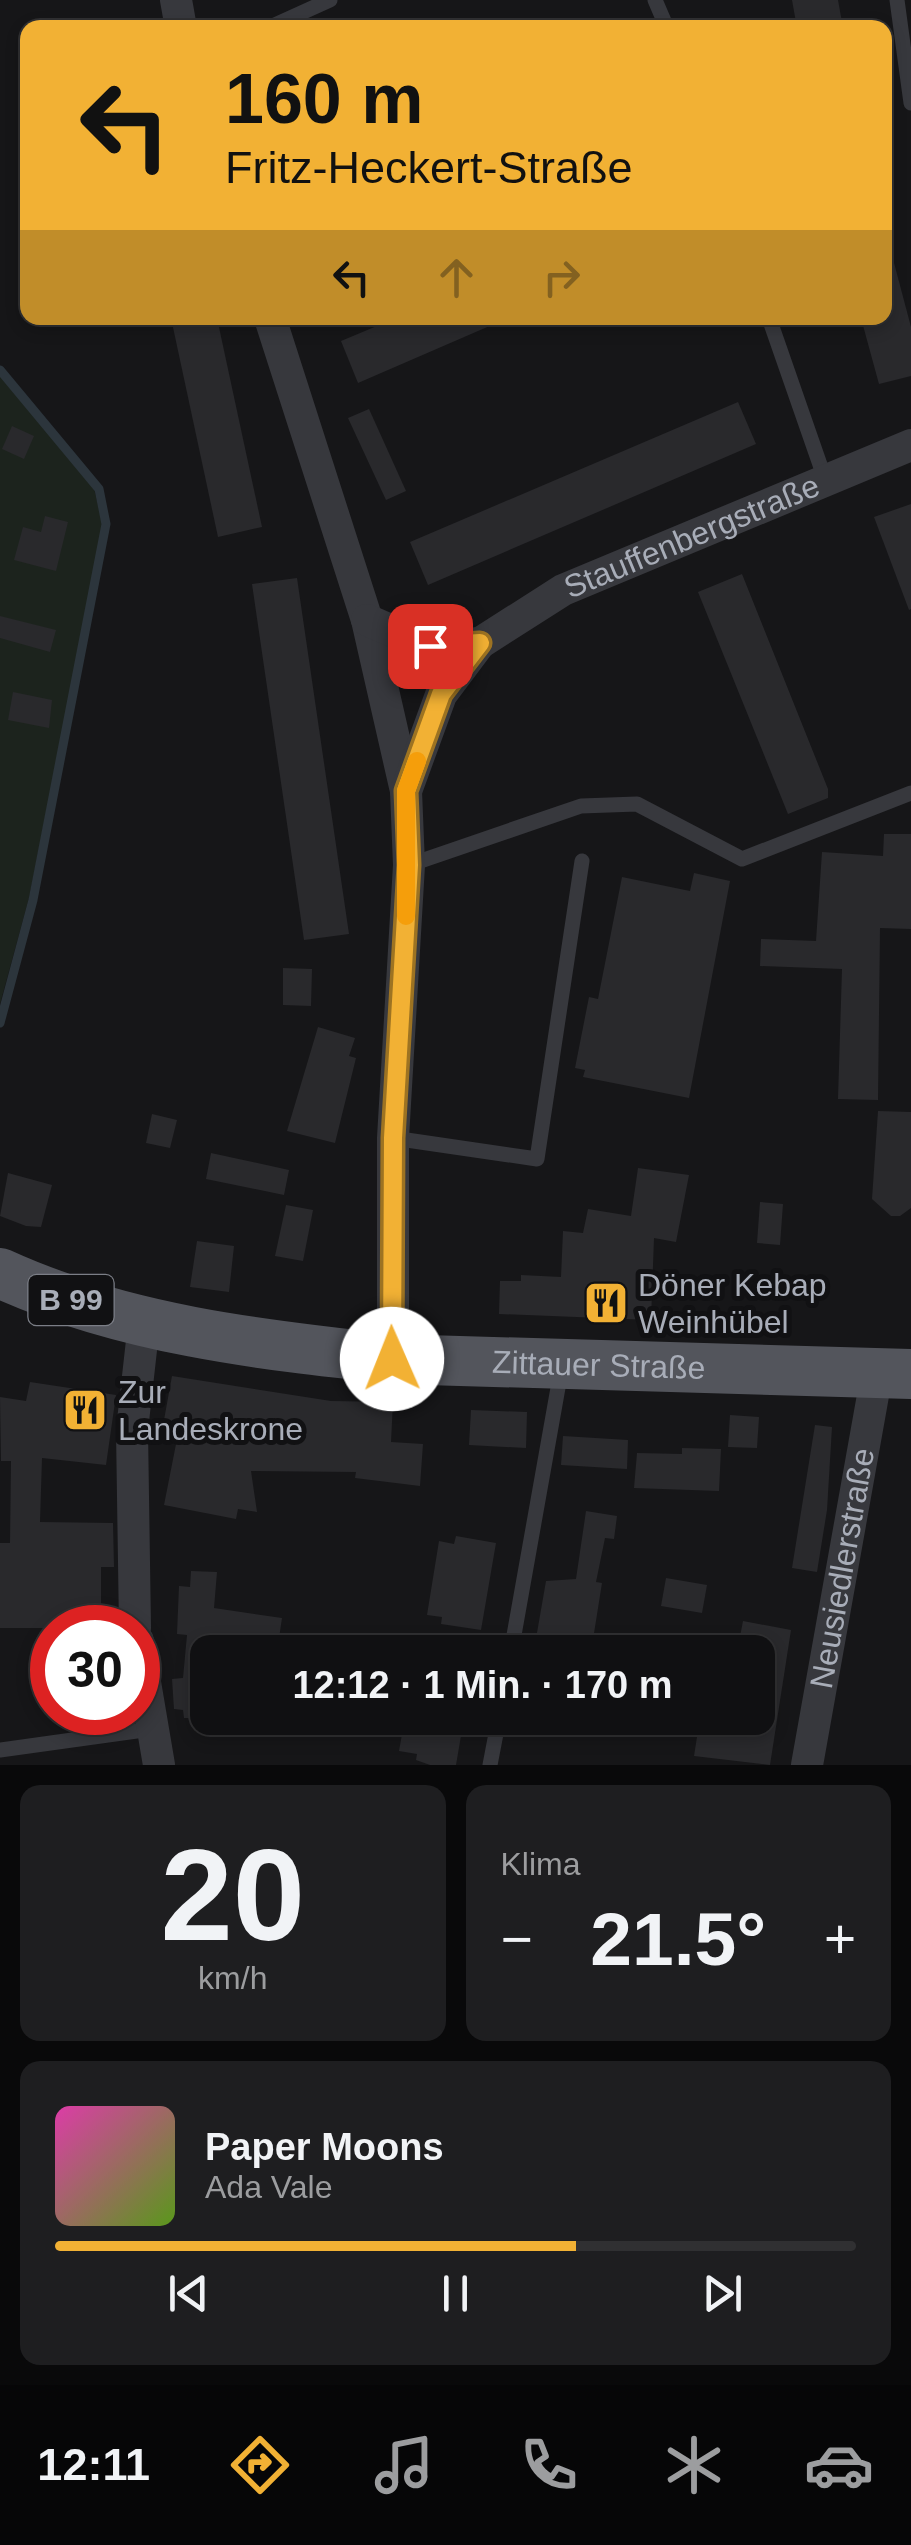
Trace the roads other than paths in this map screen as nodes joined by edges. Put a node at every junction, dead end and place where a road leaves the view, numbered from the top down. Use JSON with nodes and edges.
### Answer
{"nodes":[{"id":1,"x":330,"y":0,"type":"edge"},
{"id":2,"x":897,"y":0,"type":"edge"},
{"id":3,"x":286,"y":20,"type":"edge"},
{"id":4,"x":911,"y":103,"type":"edge"},
{"id":5,"x":272,"y":325,"type":"edge"},
{"id":6,"x":771,"y":325,"type":"edge"},
{"id":7,"x":911,"y":445,"type":"edge"},
{"id":8,"x":825,"y":478,"type":"junction"},
{"id":9,"x":367,"y":620,"type":"junction"},
{"id":10,"x":480,"y":643,"type":"junction"},
{"id":11,"x":406,"y":791,"type":"junction"},
{"id":12,"x":911,"y":793,"type":"edge"},
{"id":13,"x":582,"y":861,"type":"dead end"},
{"id":14,"x":409,"y":865,"type":"junction"},
{"id":15,"x":393,"y":1138,"type":"junction"},
{"id":16,"x":0,"y":1273,"type":"edge"},
{"id":17,"x":144,"y":1323,"type":"junction"},
{"id":18,"x":392,"y":1359,"type":"junction"},
{"id":19,"x":562,"y":1363,"type":"junction"},
{"id":20,"x":894,"y":1373,"type":"edge"},
{"id":21,"x":135,"y":1605,"type":"edge"},
{"id":22,"x":513,"y":1635,"type":"edge"},
{"id":23,"x":108,"y":1735,"type":"edge"},
{"id":24,"x":152,"y":1735,"type":"edge"},
{"id":25,"x":496,"y":1735,"type":"edge"},
{"id":26,"x":0,"y":1750,"type":"edge"},
{"id":27,"x":159,"y":1765,"type":"edge"},
{"id":28,"x":490,"y":1765,"type":"edge"},
{"id":29,"x":807,"y":1765,"type":"edge"}],
"edges":[{"from":1,"to":3,"type":"lane"},
{"from":2,"to":4,"type":"lane"},
{"from":5,"to":9,"type":"street"},
{"from":6,"to":8,"type":"lane"},
{"from":7,"to":8,"type":"street","name":"Stauffenbergstraße"},
{"from":8,"to":10,"type":"street","name":"Stauffenbergstraße"},
{"from":9,"to":10,"type":"street"},
{"from":9,"to":11,"type":"street"},
{"from":10,"to":11,"type":"street"},
{"from":11,"to":14,"type":"street"},
{"from":12,"to":14,"type":"lane"},
{"from":13,"to":15,"type":"lane"},
{"from":14,"to":15,"type":"street"},
{"from":15,"to":18,"type":"street"},
{"from":16,"to":17,"type":"main road","name":"Zittauer Straße","number":"B 99"},
{"from":17,"to":18,"type":"main road","name":"Zittauer Straße","number":"B 99"},
{"from":17,"to":21,"type":"street"},
{"from":18,"to":19,"type":"main road","name":"Zittauer Straße","number":"B 99"},
{"from":19,"to":20,"type":"main road","name":"Zittauer Straße","number":"B 99"},
{"from":19,"to":22,"type":"lane"},
{"from":20,"to":29,"type":"street","name":"Neusiedlerstraße"},
{"from":23,"to":26,"type":"lane"},
{"from":24,"to":27,"type":"street"},
{"from":25,"to":28,"type":"lane"}]}
